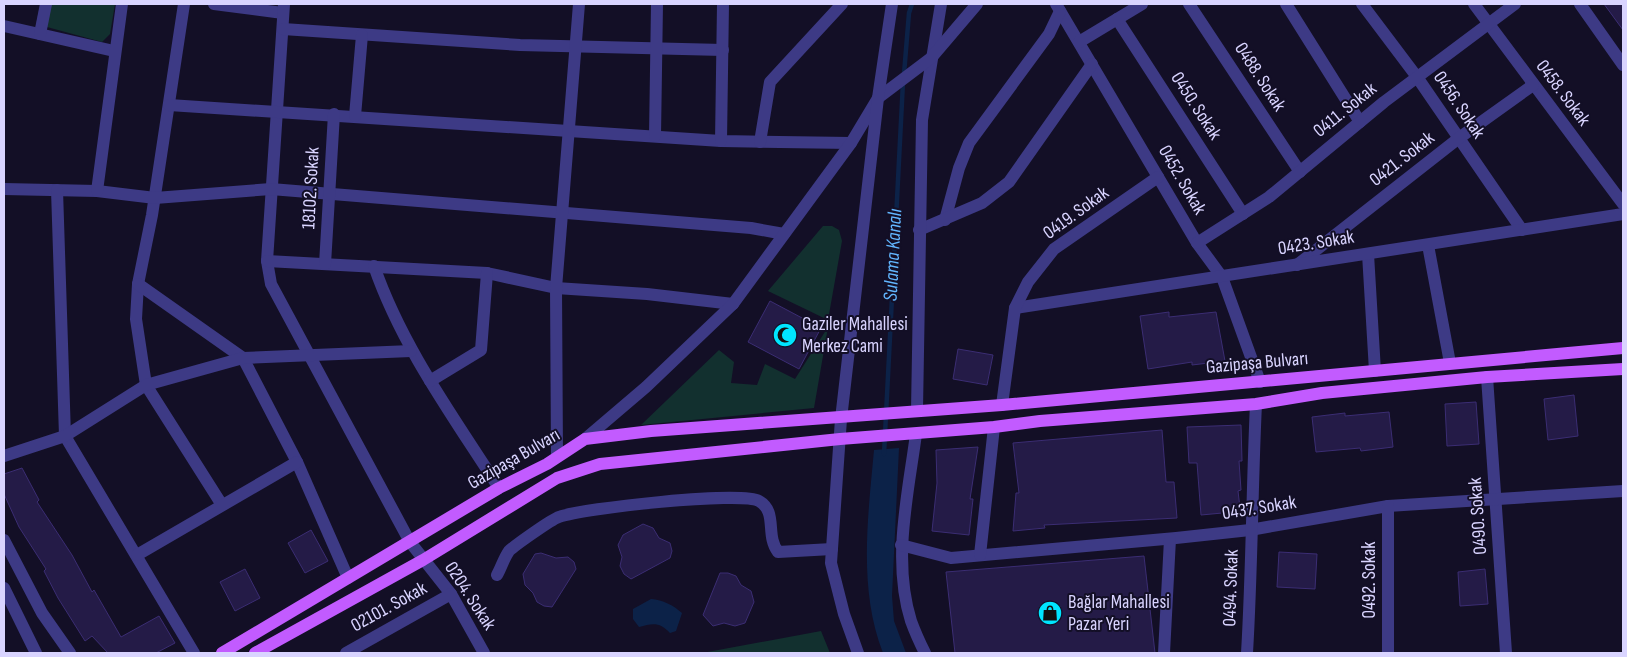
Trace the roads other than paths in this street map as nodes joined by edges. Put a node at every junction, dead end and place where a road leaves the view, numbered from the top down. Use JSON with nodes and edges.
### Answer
{"nodes":[{"id":1,"x":46,"y":4,"type":"edge"},
{"id":2,"x":122,"y":4,"type":"edge"},
{"id":3,"x":184,"y":4,"type":"edge"},
{"id":4,"x":214,"y":4,"type":"edge"},
{"id":5,"x":579,"y":4,"type":"edge"},
{"id":6,"x":657,"y":4,"type":"edge"},
{"id":7,"x":723,"y":4,"type":"edge"},
{"id":8,"x":842,"y":4,"type":"edge"},
{"id":9,"x":892,"y":4,"type":"edge"},
{"id":10,"x":941,"y":4,"type":"edge"},
{"id":11,"x":977,"y":4,"type":"edge"},
{"id":12,"x":1142,"y":4,"type":"edge"},
{"id":13,"x":1189,"y":4,"type":"edge"},
{"id":14,"x":1287,"y":4,"type":"edge"},
{"id":15,"x":1362,"y":4,"type":"edge"},
{"id":16,"x":1474,"y":4,"type":"edge"},
{"id":17,"x":1515,"y":4,"type":"edge"},
{"id":18,"x":1580,"y":4,"type":"edge"},
{"id":19,"x":1058,"y":7,"type":"edge"},
{"id":20,"x":284,"y":8,"type":"edge"},
{"id":21,"x":1117,"y":19,"type":"junction"},
{"id":22,"x":1488,"y":24,"type":"junction"},
{"id":23,"x":4,"y":26,"type":"edge"},
{"id":24,"x":283,"y":29,"type":"junction"},
{"id":25,"x":40,"y":34,"type":"junction"},
{"id":26,"x":362,"y":35,"type":"junction"},
{"id":27,"x":1079,"y":42,"type":"junction"},
{"id":28,"x":575,"y":47,"type":"junction"},
{"id":29,"x":656,"y":49,"type":"junction"},
{"id":30,"x":723,"y":50,"type":"junction"},
{"id":31,"x":114,"y":51,"type":"junction"},
{"id":32,"x":931,"y":58,"type":"junction"},
{"id":33,"x":1092,"y":64,"type":"junction"},
{"id":34,"x":1623,"y":65,"type":"edge"},
{"id":35,"x":1417,"y":77,"type":"junction"},
{"id":36,"x":1533,"y":85,"type":"junction"},
{"id":37,"x":878,"y":98,"type":"junction"},
{"id":38,"x":169,"y":105,"type":"junction"},
{"id":39,"x":276,"y":110,"type":"junction"},
{"id":40,"x":334,"y":114,"type":"junction"},
{"id":41,"x":355,"y":116,"type":"junction"},
{"id":42,"x":1360,"y":122,"type":"junction"},
{"id":43,"x":568,"y":131,"type":"junction"},
{"id":44,"x":655,"y":136,"type":"junction"},
{"id":45,"x":1459,"y":138,"type":"junction"},
{"id":46,"x":721,"y":141,"type":"junction"},
{"id":47,"x":760,"y":142,"type":"junction"},
{"id":48,"x":851,"y":143,"type":"junction"},
{"id":49,"x":1300,"y":172,"type":"junction"},
{"id":50,"x":1158,"y":177,"type":"junction"},
{"id":51,"x":4,"y":189,"type":"edge"},
{"id":52,"x":272,"y":189,"type":"junction"},
{"id":53,"x":57,"y":190,"type":"junction"},
{"id":54,"x":97,"y":191,"type":"junction"},
{"id":55,"x":329,"y":194,"type":"junction"},
{"id":56,"x":155,"y":198,"type":"junction"},
{"id":57,"x":1623,"y":204,"type":"edge"},
{"id":58,"x":564,"y":213,"type":"junction"},
{"id":59,"x":1243,"y":214,"type":"junction"},
{"id":60,"x":1623,"y":214,"type":"edge"},
{"id":61,"x":944,"y":220,"type":"junction"},
{"id":62,"x":919,"y":230,"type":"junction"},
{"id":63,"x":1522,"y":230,"type":"junction"},
{"id":64,"x":784,"y":234,"type":"junction"},
{"id":65,"x":1197,"y":243,"type":"junction"},
{"id":66,"x":1428,"y":245,"type":"junction"},
{"id":67,"x":1368,"y":254,"type":"junction"},
{"id":68,"x":268,"y":261,"type":"junction"},
{"id":69,"x":325,"y":264,"type":"junction"},
{"id":70,"x":374,"y":266,"type":"junction"},
{"id":71,"x":1295,"y":266,"type":"junction"},
{"id":72,"x":487,"y":273,"type":"junction"},
{"id":73,"x":1222,"y":277,"type":"junction"},
{"id":74,"x":138,"y":284,"type":"junction"},
{"id":75,"x":556,"y":288,"type":"junction"},
{"id":76,"x":733,"y":304,"type":"junction"},
{"id":77,"x":1015,"y":308,"type":"junction"},
{"id":78,"x":1623,"y":348,"type":"edge"},
{"id":79,"x":411,"y":351,"type":"junction"},
{"id":80,"x":311,"y":356,"type":"junction"},
{"id":81,"x":243,"y":358,"type":"junction"},
{"id":82,"x":1450,"y":363,"type":"junction"},
{"id":83,"x":1623,"y":369,"type":"edge"},
{"id":84,"x":1375,"y":371,"type":"junction"},
{"id":85,"x":1487,"y":377,"type":"junction"},
{"id":86,"x":430,"y":381,"type":"junction"},
{"id":87,"x":1260,"y":382,"type":"junction"},
{"id":88,"x":146,"y":385,"type":"junction"},
{"id":89,"x":1256,"y":404,"type":"junction"},
{"id":90,"x":1002,"y":405,"type":"junction"},
{"id":91,"x":917,"y":410,"type":"junction"},
{"id":92,"x":841,"y":418,"type":"junction"},
{"id":93,"x":994,"y":427,"type":"junction"},
{"id":94,"x":916,"y":434,"type":"junction"},
{"id":95,"x":65,"y":436,"type":"junction"},
{"id":96,"x":840,"y":439,"type":"junction"},
{"id":97,"x":584,"y":440,"type":"junction"},
{"id":98,"x":4,"y":456,"type":"edge"},
{"id":99,"x":557,"y":456,"type":"junction"},
{"id":100,"x":297,"y":462,"type":"junction"},
{"id":101,"x":499,"y":488,"type":"junction"},
{"id":102,"x":1623,"y":491,"type":"edge"},
{"id":103,"x":1496,"y":499,"type":"junction"},
{"id":104,"x":222,"y":505,"type":"junction"},
{"id":105,"x":1388,"y":506,"type":"junction"},
{"id":106,"x":1250,"y":530,"type":"junction"},
{"id":107,"x":1170,"y":539,"type":"junction"},
{"id":108,"x":4,"y":540,"type":"edge"},
{"id":109,"x":410,"y":542,"type":"junction"},
{"id":110,"x":901,"y":546,"type":"junction"},
{"id":111,"x":832,"y":549,"type":"junction"},
{"id":112,"x":980,"y":555,"type":"junction"},
{"id":113,"x":137,"y":556,"type":"junction"},
{"id":114,"x":423,"y":560,"type":"junction"},
{"id":115,"x":497,"y":575,"type":"dead end"},
{"id":116,"x":348,"y":578,"type":"junction"},
{"id":117,"x":4,"y":588,"type":"edge"},
{"id":118,"x":451,"y":594,"type":"junction"},
{"id":119,"x":36,"y":653,"type":"edge"},
{"id":120,"x":70,"y":653,"type":"edge"},
{"id":121,"x":194,"y":653,"type":"edge"},
{"id":122,"x":222,"y":653,"type":"edge"},
{"id":123,"x":255,"y":653,"type":"edge"},
{"id":124,"x":346,"y":653,"type":"edge"},
{"id":125,"x":484,"y":653,"type":"edge"},
{"id":126,"x":858,"y":653,"type":"edge"},
{"id":127,"x":925,"y":653,"type":"edge"},
{"id":128,"x":1164,"y":653,"type":"edge"},
{"id":129,"x":1247,"y":653,"type":"edge"},
{"id":130,"x":1388,"y":653,"type":"edge"},
{"id":131,"x":1506,"y":653,"type":"edge"}],
"edges":[{"from":1,"to":25,"type":"street"},
{"from":2,"to":31,"type":"street"},
{"from":3,"to":38,"type":"street"},
{"from":4,"to":20,"type":"street"},
{"from":5,"to":28,"type":"street"},
{"from":6,"to":29,"type":"street"},
{"from":7,"to":30,"type":"street"},
{"from":8,"to":47,"type":"street"},
{"from":9,"to":37,"type":"street"},
{"from":10,"to":32,"type":"street"},
{"from":11,"to":32,"type":"street"},
{"from":12,"to":21,"type":"street"},
{"from":13,"to":49,"type":"street","name":"0488. Sokak"},
{"from":14,"to":42,"type":"street"},
{"from":15,"to":35,"type":"street","name":"0456. Sokak"},
{"from":16,"to":22,"type":"street","name":"0458. Sokak"},
{"from":17,"to":22,"type":"street","name":"0411. Sokak"},
{"from":18,"to":34,"type":"street"},
{"from":19,"to":27,"type":"street","name":"0452. Sokak"},
{"from":19,"to":61,"type":"street"},
{"from":20,"to":24,"type":"street","name":"0204. Sokak"},
{"from":21,"to":27,"type":"street"},
{"from":21,"to":59,"type":"street","name":"0450. Sokak"},
{"from":22,"to":35,"type":"street","name":"0411. Sokak"},
{"from":22,"to":36,"type":"street","name":"0458. Sokak"},
{"from":23,"to":25,"type":"street"},
{"from":24,"to":26,"type":"street"},
{"from":24,"to":39,"type":"street","name":"0204. Sokak"},
{"from":25,"to":31,"type":"street"},
{"from":26,"to":28,"type":"street"},
{"from":26,"to":41,"type":"street"},
{"from":27,"to":33,"type":"street","name":"0452. Sokak"},
{"from":28,"to":29,"type":"street"},
{"from":28,"to":43,"type":"street"},
{"from":29,"to":30,"type":"street"},
{"from":29,"to":44,"type":"street"},
{"from":30,"to":46,"type":"street"},
{"from":31,"to":54,"type":"street"},
{"from":32,"to":37,"type":"street"},
{"from":32,"to":62,"type":"street"},
{"from":33,"to":50,"type":"street","name":"0452. Sokak"},
{"from":33,"to":61,"type":"street"},
{"from":35,"to":42,"type":"street","name":"0411. Sokak"},
{"from":35,"to":45,"type":"street","name":"0456. Sokak"},
{"from":36,"to":45,"type":"street","name":"0421. Sokak"},
{"from":36,"to":57,"type":"street","name":"0458. Sokak"},
{"from":37,"to":48,"type":"street"},
{"from":37,"to":92,"type":"street"},
{"from":38,"to":39,"type":"street"},
{"from":38,"to":56,"type":"street"},
{"from":39,"to":40,"type":"street"},
{"from":39,"to":52,"type":"street","name":"0204. Sokak"},
{"from":40,"to":41,"type":"street"},
{"from":40,"to":55,"type":"street","name":"18102. Sokak"},
{"from":41,"to":43,"type":"street"},
{"from":42,"to":49,"type":"street","name":"0411. Sokak"},
{"from":43,"to":44,"type":"street"},
{"from":43,"to":58,"type":"street"},
{"from":44,"to":46,"type":"street"},
{"from":45,"to":63,"type":"street","name":"0456. Sokak"},
{"from":45,"to":71,"type":"street","name":"0421. Sokak"},
{"from":46,"to":47,"type":"street"},
{"from":47,"to":48,"type":"street"},
{"from":48,"to":64,"type":"street"},
{"from":49,"to":59,"type":"street","name":"0411. Sokak"},
{"from":50,"to":65,"type":"street","name":"0452. Sokak"},
{"from":50,"to":77,"type":"street","name":"0419. Sokak"},
{"from":51,"to":53,"type":"street"},
{"from":52,"to":55,"type":"street"},
{"from":52,"to":56,"type":"street"},
{"from":52,"to":68,"type":"street","name":"0204. Sokak"},
{"from":53,"to":54,"type":"street"},
{"from":53,"to":95,"type":"street"},
{"from":54,"to":56,"type":"street"},
{"from":55,"to":58,"type":"street"},
{"from":55,"to":69,"type":"street","name":"18102. Sokak"},
{"from":56,"to":74,"type":"street"},
{"from":58,"to":64,"type":"street"},
{"from":58,"to":75,"type":"street"},
{"from":59,"to":65,"type":"street","name":"0411. Sokak"},
{"from":60,"to":63,"type":"street","name":"0423. Sokak"},
{"from":61,"to":62,"type":"street"},
{"from":62,"to":91,"type":"street"},
{"from":63,"to":66,"type":"street","name":"0423. Sokak"},
{"from":64,"to":76,"type":"street"},
{"from":65,"to":73,"type":"street","name":"0452. Sokak"},
{"from":66,"to":67,"type":"street","name":"0423. Sokak"},
{"from":66,"to":82,"type":"street"},
{"from":67,"to":71,"type":"street","name":"0423. Sokak"},
{"from":67,"to":84,"type":"street"},
{"from":68,"to":69,"type":"street"},
{"from":68,"to":80,"type":"street","name":"0204. Sokak"},
{"from":69,"to":70,"type":"street"},
{"from":70,"to":72,"type":"street"},
{"from":70,"to":79,"type":"street"},
{"from":71,"to":73,"type":"street","name":"0423. Sokak"},
{"from":72,"to":75,"type":"street"},
{"from":72,"to":86,"type":"street"},
{"from":73,"to":77,"type":"street","name":"0423. Sokak"},
{"from":73,"to":87,"type":"street","name":"0452. Sokak"},
{"from":74,"to":81,"type":"street"},
{"from":74,"to":88,"type":"street"},
{"from":75,"to":76,"type":"street"},
{"from":75,"to":99,"type":"street"},
{"from":76,"to":97,"type":"street"},
{"from":77,"to":90,"type":"street","name":"0419. Sokak"},
{"from":78,"to":82,"type":"main road","name":"Gazipaşa Bulvarı"},
{"from":79,"to":80,"type":"street"},
{"from":79,"to":86,"type":"street"},
{"from":80,"to":81,"type":"street"},
{"from":80,"to":109,"type":"street","name":"0204. Sokak"},
{"from":81,"to":88,"type":"street"},
{"from":81,"to":100,"type":"street"},
{"from":82,"to":84,"type":"main road","name":"Gazipaşa Bulvarı"},
{"from":83,"to":85,"type":"main road","name":"Gazipaşa Bulvarı"},
{"from":84,"to":87,"type":"main road","name":"Gazipaşa Bulvarı"},
{"from":85,"to":89,"type":"main road","name":"Gazipaşa Bulvarı"},
{"from":85,"to":103,"type":"street","name":"0490. Sokak"},
{"from":86,"to":101,"type":"street"},
{"from":87,"to":90,"type":"main road","name":"Gazipaşa Bulvarı"},
{"from":88,"to":95,"type":"street"},
{"from":88,"to":104,"type":"street"},
{"from":89,"to":93,"type":"main road","name":"Gazipaşa Bulvarı"},
{"from":89,"to":106,"type":"street","name":"0494. Sokak"},
{"from":90,"to":91,"type":"main road","name":"Gazipaşa Bulvarı"},
{"from":91,"to":92,"type":"main road","name":"Gazipaşa Bulvarı"},
{"from":92,"to":96,"type":"street"},
{"from":92,"to":97,"type":"main road","name":"Gazipaşa Bulvarı"},
{"from":93,"to":94,"type":"main road","name":"Gazipaşa Bulvarı"},
{"from":93,"to":112,"type":"street"},
{"from":94,"to":96,"type":"main road","name":"Gazipaşa Bulvarı"},
{"from":94,"to":110,"type":"street"},
{"from":95,"to":98,"type":"street"},
{"from":95,"to":113,"type":"street"},
{"from":96,"to":111,"type":"street"},
{"from":96,"to":114,"type":"main road","name":"Gazipaşa Bulvarı"},
{"from":97,"to":99,"type":"main road","name":"Gazipaşa Bulvarı"},
{"from":99,"to":101,"type":"main road","name":"Gazipaşa Bulvarı"},
{"from":100,"to":104,"type":"street"},
{"from":100,"to":116,"type":"street"},
{"from":101,"to":109,"type":"main road","name":"Gazipaşa Bulvarı"},
{"from":102,"to":103,"type":"street","name":"0437. Sokak"},
{"from":103,"to":105,"type":"street","name":"0437. Sokak"},
{"from":103,"to":131,"type":"street","name":"0490. Sokak"},
{"from":104,"to":113,"type":"street"},
{"from":105,"to":106,"type":"street","name":"0437. Sokak"},
{"from":105,"to":130,"type":"street","name":"0492. Sokak"},
{"from":106,"to":107,"type":"street","name":"0437. Sokak"},
{"from":106,"to":129,"type":"street","name":"0494. Sokak"},
{"from":107,"to":112,"type":"street","name":"0437. Sokak"},
{"from":107,"to":128,"type":"street"},
{"from":108,"to":120,"type":"street"},
{"from":109,"to":114,"type":"street","name":"0204. Sokak"},
{"from":109,"to":116,"type":"main road","name":"Gazipaşa Bulvarı"},
{"from":110,"to":112,"type":"street","name":"0437. Sokak"},
{"from":110,"to":127,"type":"street"},
{"from":111,"to":115,"type":"street"},
{"from":111,"to":126,"type":"street"},
{"from":113,"to":121,"type":"street"},
{"from":114,"to":118,"type":"street","name":"0204. Sokak"},
{"from":114,"to":123,"type":"main road","name":"Gazipaşa Bulvarı"},
{"from":116,"to":122,"type":"main road","name":"Gazipaşa Bulvarı"},
{"from":117,"to":119,"type":"street"},
{"from":118,"to":124,"type":"street","name":"02101. Sokak"},
{"from":118,"to":125,"type":"street","name":"0204. Sokak"}]}
